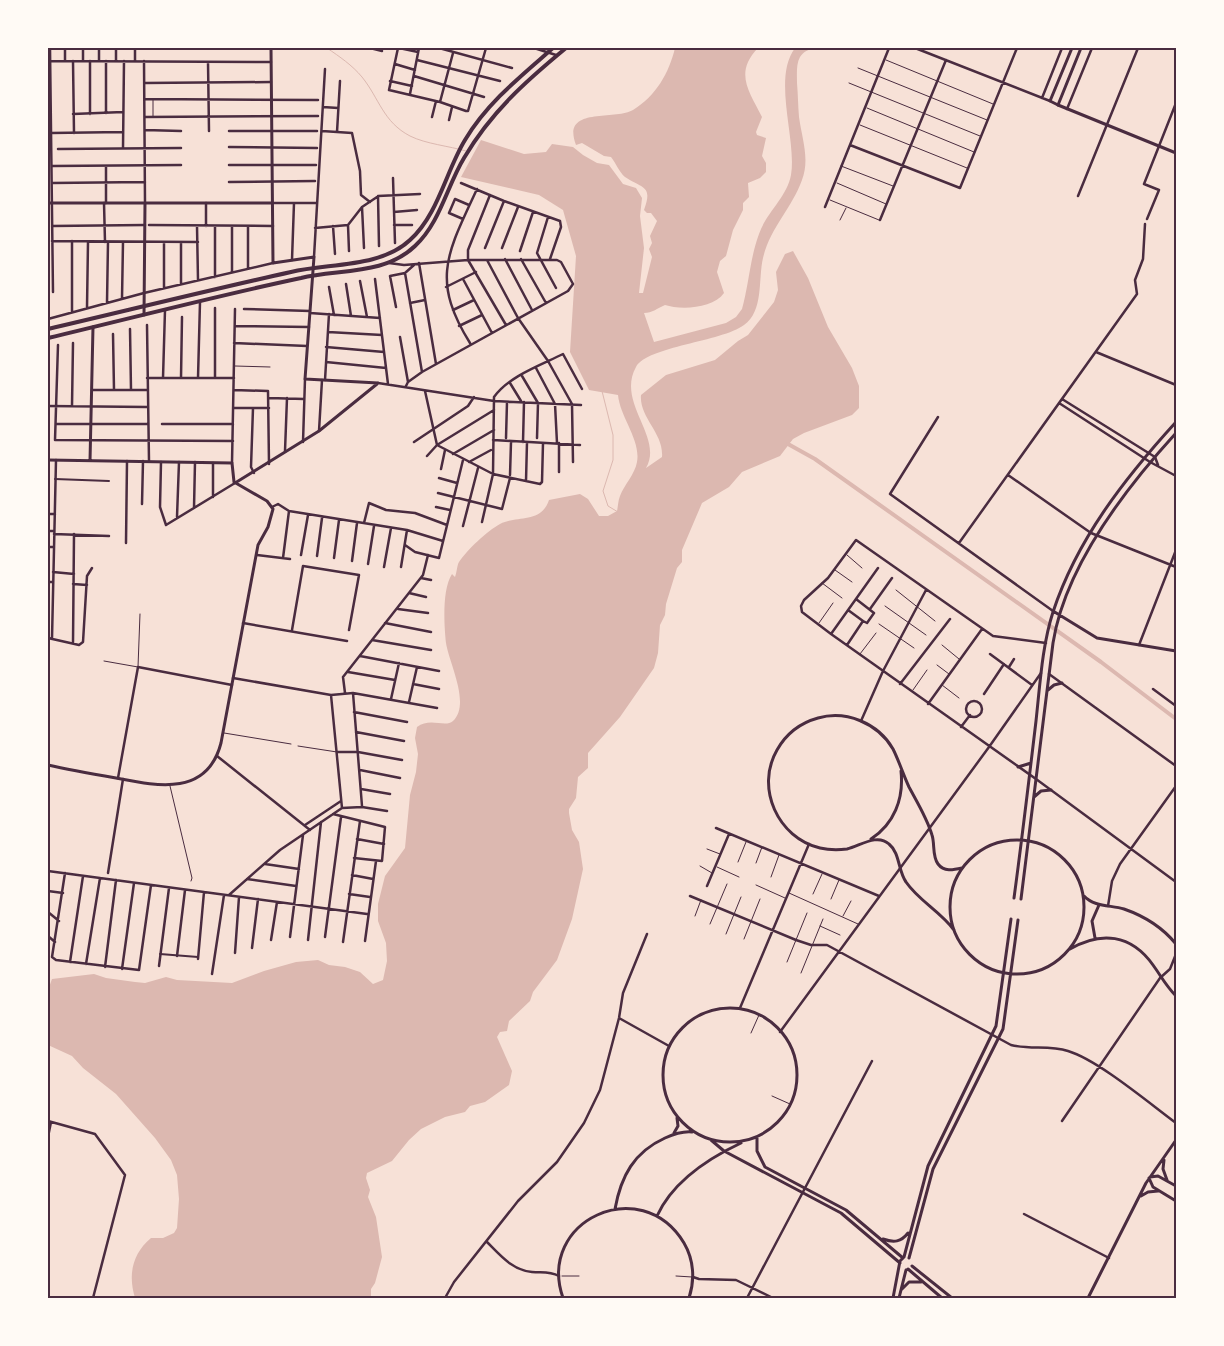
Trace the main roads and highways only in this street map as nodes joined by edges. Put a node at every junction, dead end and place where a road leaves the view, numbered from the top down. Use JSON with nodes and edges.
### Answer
{"nodes":[{"id":1,"x":553,"y":48,"type":"edge"},
{"id":2,"x":566,"y":48,"type":"edge"},
{"id":3,"x":48,"y":329,"type":"edge"},
{"id":4,"x":48,"y":338,"type":"edge"}],
"edges":[{"from":1,"to":3,"type":"main road"},
{"from":2,"to":4,"type":"main road"}]}
